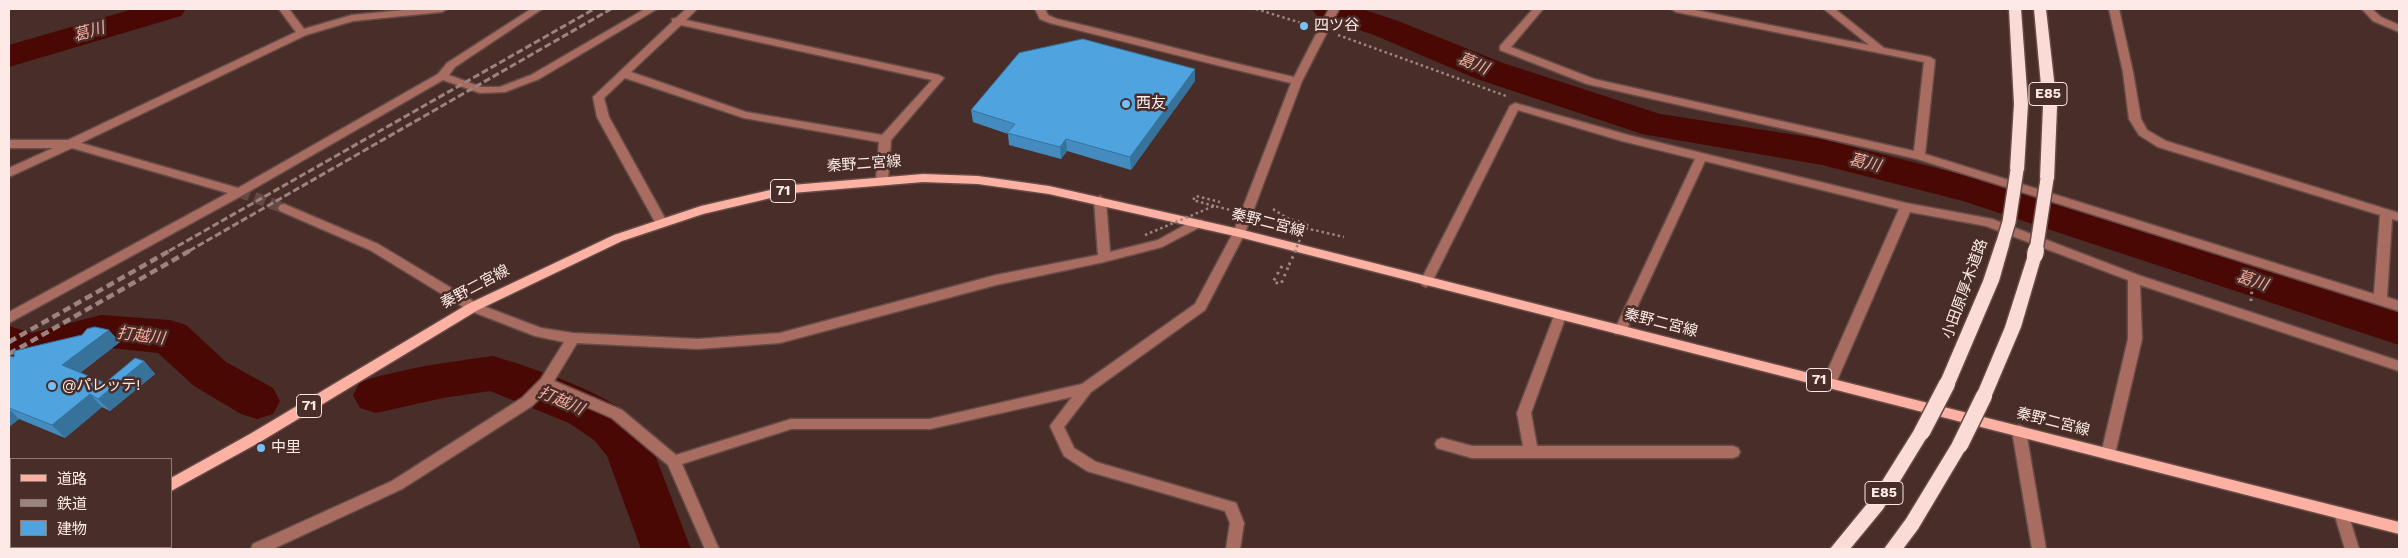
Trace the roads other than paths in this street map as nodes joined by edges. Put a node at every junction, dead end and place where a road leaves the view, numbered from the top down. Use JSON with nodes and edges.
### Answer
{"nodes":[{"id":1,"x":284,"y":9,"type":"edge"},
{"id":2,"x":442,"y":9,"type":"edge"},
{"id":3,"x":537,"y":9,"type":"edge"},
{"id":4,"x":652,"y":9,"type":"edge"},
{"id":5,"x":692,"y":9,"type":"edge"},
{"id":6,"x":1040,"y":9,"type":"edge"},
{"id":7,"x":1334,"y":9,"type":"edge"},
{"id":8,"x":1538,"y":9,"type":"edge"},
{"id":9,"x":1676,"y":9,"type":"edge"},
{"id":10,"x":1829,"y":9,"type":"edge"},
{"id":11,"x":2015,"y":9,"type":"edge"},
{"id":12,"x":2040,"y":9,"type":"edge"},
{"id":13,"x":2114,"y":9,"type":"edge"},
{"id":14,"x":2367,"y":9,"type":"edge"},
{"id":15,"x":676,"y":21,"type":"junction"},
{"id":16,"x":2399,"y":29,"type":"edge"},
{"id":17,"x":302,"y":33,"type":"junction"},
{"id":18,"x":1882,"y":49,"type":"junction"},
{"id":19,"x":622,"y":73,"type":"junction"},
{"id":20,"x":442,"y":76,"type":"junction"},
{"id":21,"x":1297,"y":82,"type":"junction"},
{"id":22,"x":885,"y":139,"type":"junction"},
{"id":23,"x":9,"y":144,"type":"edge"},
{"id":24,"x":72,"y":144,"type":"junction"},
{"id":25,"x":1919,"y":156,"type":"junction"},
{"id":26,"x":1701,"y":157,"type":"junction"},
{"id":27,"x":9,"y":174,"type":"edge"},
{"id":28,"x":882,"y":180,"type":"junction"},
{"id":29,"x":239,"y":192,"type":"junction"},
{"id":30,"x":1100,"y":200,"type":"junction"},
{"id":31,"x":1906,"y":207,"type":"junction"},
{"id":32,"x":284,"y":208,"type":"tunnel mouth"},
{"id":33,"x":2386,"y":213,"type":"junction"},
{"id":34,"x":2399,"y":218,"type":"edge"},
{"id":35,"x":661,"y":222,"type":"junction"},
{"id":36,"x":1198,"y":223,"type":"junction"},
{"id":37,"x":1239,"y":233,"type":"junction"},
{"id":38,"x":1104,"y":258,"type":"junction"},
{"id":39,"x":2134,"y":278,"type":"junction"},
{"id":40,"x":1426,"y":282,"type":"junction"},
{"id":41,"x":2380,"y":300,"type":"junction"},
{"id":42,"x":2399,"y":306,"type":"edge"},
{"id":43,"x":472,"y":307,"type":"junction"},
{"id":44,"x":1560,"y":316,"type":"junction"},
{"id":45,"x":9,"y":318,"type":"edge"},
{"id":46,"x":1620,"y":332,"type":"junction"},
{"id":47,"x":573,"y":338,"type":"junction"},
{"id":48,"x":2399,"y":366,"type":"edge"},
{"id":49,"x":1828,"y":382,"type":"junction"},
{"id":50,"x":546,"y":383,"type":"junction"},
{"id":51,"x":1086,"y":388,"type":"junction"},
{"id":52,"x":2019,"y":431,"type":"junction"},
{"id":53,"x":1442,"y":444,"type":"dead end"},
{"id":54,"x":1531,"y":452,"type":"junction"},
{"id":55,"x":1733,"y":452,"type":"dead end"},
{"id":56,"x":2108,"y":454,"type":"junction"},
{"id":57,"x":674,"y":461,"type":"junction"},
{"id":58,"x":172,"y":484,"type":"edge"},
{"id":59,"x":2340,"y":513,"type":"junction"},
{"id":60,"x":2399,"y":528,"type":"edge"},
{"id":61,"x":258,"y":549,"type":"edge"},
{"id":62,"x":712,"y":549,"type":"edge"},
{"id":63,"x":1233,"y":549,"type":"edge"},
{"id":64,"x":1839,"y":549,"type":"edge"},
{"id":65,"x":1893,"y":549,"type":"edge"},
{"id":66,"x":2039,"y":549,"type":"edge"},
{"id":67,"x":2352,"y":549,"type":"edge"}],
"edges":[{"from":1,"to":17,"type":"street"},
{"from":2,"to":17,"type":"street"},
{"from":3,"to":20,"type":"street"},
{"from":4,"to":20,"type":"street"},
{"from":5,"to":15,"type":"street"},
{"from":6,"to":21,"type":"street"},
{"from":7,"to":21,"type":"street"},
{"from":8,"to":25,"type":"street"},
{"from":9,"to":18,"type":"street"},
{"from":10,"to":18,"type":"street"},
{"from":11,"to":64,"type":"highway","name":"小田原厚木道路","number":"E85","bridge":true},
{"from":12,"to":65,"type":"highway","number":"E85","bridge":true},
{"from":13,"to":33,"type":"street"},
{"from":14,"to":16,"type":"street"},
{"from":15,"to":19,"type":"street"},
{"from":15,"to":22,"type":"street"},
{"from":17,"to":24,"type":"street"},
{"from":18,"to":25,"type":"street"},
{"from":19,"to":22,"type":"street"},
{"from":19,"to":35,"type":"street"},
{"from":20,"to":29,"type":"street"},
{"from":21,"to":37,"type":"street"},
{"from":22,"to":28,"type":"street"},
{"from":23,"to":24,"type":"street"},
{"from":24,"to":27,"type":"street"},
{"from":24,"to":29,"type":"street"},
{"from":25,"to":41,"type":"street"},
{"from":26,"to":31,"type":"street"},
{"from":26,"to":40,"type":"street"},
{"from":26,"to":46,"type":"street"},
{"from":28,"to":30,"type":"main road","name":"秦野二宮線","number":"71"},
{"from":28,"to":35,"type":"main road","name":"秦野二宮線","number":"71"},
{"from":29,"to":45,"type":"street"},
{"from":30,"to":36,"type":"main road","name":"秦野二宮線","number":"71"},
{"from":30,"to":38,"type":"street"},
{"from":31,"to":39,"type":"street"},
{"from":31,"to":49,"type":"street"},
{"from":32,"to":43,"type":"street"},
{"from":33,"to":34,"type":"street"},
{"from":33,"to":41,"type":"street"},
{"from":35,"to":43,"type":"main road","name":"秦野二宮線","number":"71"},
{"from":36,"to":37,"type":"main road","name":"秦野二宮線","number":"71"},
{"from":36,"to":38,"type":"street"},
{"from":37,"to":40,"type":"main road","name":"秦野二宮線","number":"71"},
{"from":37,"to":51,"type":"street"},
{"from":38,"to":47,"type":"street"},
{"from":39,"to":48,"type":"street"},
{"from":39,"to":56,"type":"street"},
{"from":40,"to":44,"type":"main road","name":"秦野二宮線","number":"71"},
{"from":41,"to":42,"type":"street"},
{"from":43,"to":47,"type":"street"},
{"from":43,"to":58,"type":"main road","name":"秦野二宮線","number":"71"},
{"from":44,"to":46,"type":"main road","name":"秦野二宮線","number":"71"},
{"from":44,"to":54,"type":"street"},
{"from":46,"to":49,"type":"main road","name":"秦野二宮線","number":"71"},
{"from":47,"to":50,"type":"street"},
{"from":49,"to":52,"type":"main road","name":"秦野二宮線","number":"71"},
{"from":50,"to":57,"type":"street"},
{"from":50,"to":61,"type":"street"},
{"from":51,"to":57,"type":"street"},
{"from":51,"to":63,"type":"street"},
{"from":52,"to":56,"type":"main road","name":"秦野二宮線","number":"71"},
{"from":52,"to":66,"type":"street"},
{"from":53,"to":54,"type":"street"},
{"from":54,"to":55,"type":"street"},
{"from":56,"to":59,"type":"main road","name":"秦野二宮線","number":"71"},
{"from":57,"to":62,"type":"street"},
{"from":59,"to":60,"type":"main road","name":"秦野二宮線","number":"71"},
{"from":59,"to":67,"type":"street"}]}
